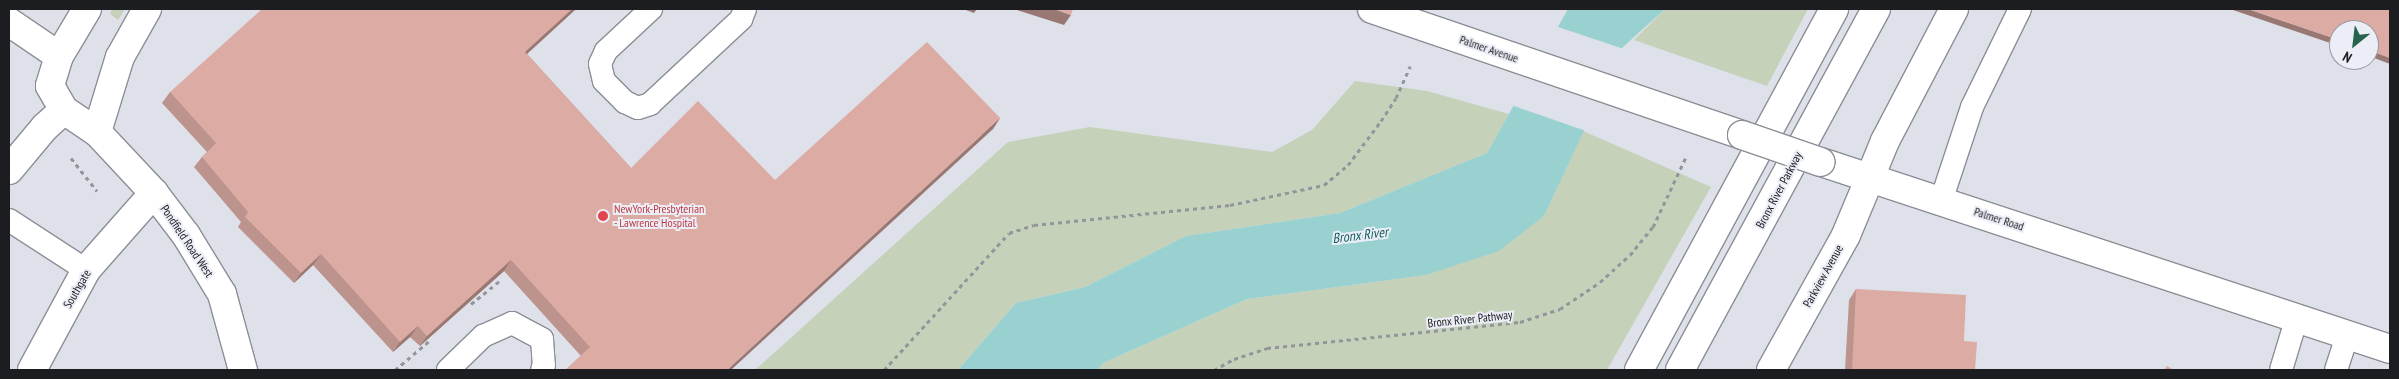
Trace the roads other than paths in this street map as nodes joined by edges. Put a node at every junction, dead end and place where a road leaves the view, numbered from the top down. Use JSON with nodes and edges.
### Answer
{"nodes":[{"id":1,"x":87,"y":9,"type":"edge"},
{"id":2,"x":147,"y":9,"type":"edge"},
{"id":3,"x":650,"y":9,"type":"edge"},
{"id":4,"x":745,"y":9,"type":"edge"},
{"id":5,"x":1372,"y":9,"type":"edge"},
{"id":6,"x":1834,"y":9,"type":"edge"},
{"id":7,"x":1876,"y":9,"type":"edge"},
{"id":8,"x":1954,"y":9,"type":"edge"},
{"id":9,"x":2020,"y":9,"type":"edge"},
{"id":10,"x":9,"y":22,"type":"edge"},
{"id":11,"x":58,"y":56,"type":"junction"},
{"id":12,"x":1607,"y":90,"type":"joint"},
{"id":13,"x":64,"y":110,"type":"junction"},
{"id":14,"x":97,"y":132,"type":"junction"},
{"id":15,"x":9,"y":170,"type":"edge"},
{"id":16,"x":1870,"y":180,"type":"junction"},
{"id":17,"x":154,"y":193,"type":"junction"},
{"id":18,"x":1941,"y":201,"type":"junction"},
{"id":19,"x":9,"y":220,"type":"edge"},
{"id":20,"x":86,"y":270,"type":"junction"},
{"id":21,"x":2297,"y":317,"type":"junction"},
{"id":22,"x":2348,"y":334,"type":"junction"},
{"id":23,"x":2390,"y":349,"type":"edge"},
{"id":24,"x":32,"y":370,"type":"edge"},
{"id":25,"x":243,"y":370,"type":"edge"},
{"id":26,"x":448,"y":370,"type":"edge"},
{"id":27,"x":542,"y":370,"type":"edge"},
{"id":28,"x":1639,"y":370,"type":"edge"},
{"id":29,"x":1680,"y":370,"type":"edge"},
{"id":30,"x":1771,"y":370,"type":"edge"},
{"id":31,"x":2281,"y":370,"type":"edge"},
{"id":32,"x":2336,"y":370,"type":"edge"}],
"edges":[{"from":1,"to":11,"type":"main road","name":"Pondfield Road West"},
{"from":2,"to":14,"type":"main road"},
{"from":3,"to":4,"type":"lane"},
{"from":5,"to":12,"type":"main road","name":"Palmer Avenue"},
{"from":6,"to":28,"type":"main road"},
{"from":7,"to":29,"type":"main road","name":"Bronx River Parkway"},
{"from":8,"to":16,"type":"main road","name":"Parkview Avenue"},
{"from":9,"to":18,"type":"lane"},
{"from":10,"to":11,"type":"main road"},
{"from":11,"to":13,"type":"main road","name":"Pondfield Road West"},
{"from":12,"to":16,"type":"main road","name":"Palmer Road","bridge":true},
{"from":13,"to":14,"type":"main road","name":"Pondfield Road West"},
{"from":13,"to":15,"type":"main road"},
{"from":14,"to":17,"type":"main road","name":"Pondfield Road West"},
{"from":16,"to":18,"type":"main road","name":"Palmer Road"},
{"from":16,"to":30,"type":"main road","name":"Parkview Avenue"},
{"from":17,"to":20,"type":"main road","name":"Southgate"},
{"from":17,"to":25,"type":"main road","name":"Pondfield Road West"},
{"from":18,"to":21,"type":"main road","name":"Palmer Road"},
{"from":19,"to":20,"type":"lane"},
{"from":20,"to":24,"type":"main road","name":"Southgate"},
{"from":21,"to":22,"type":"main road","name":"Palmer Road"},
{"from":21,"to":31,"type":"lane"},
{"from":22,"to":23,"type":"main road","name":"Palmer Road"},
{"from":22,"to":32,"type":"lane"},
{"from":26,"to":27,"type":"lane"}]}
